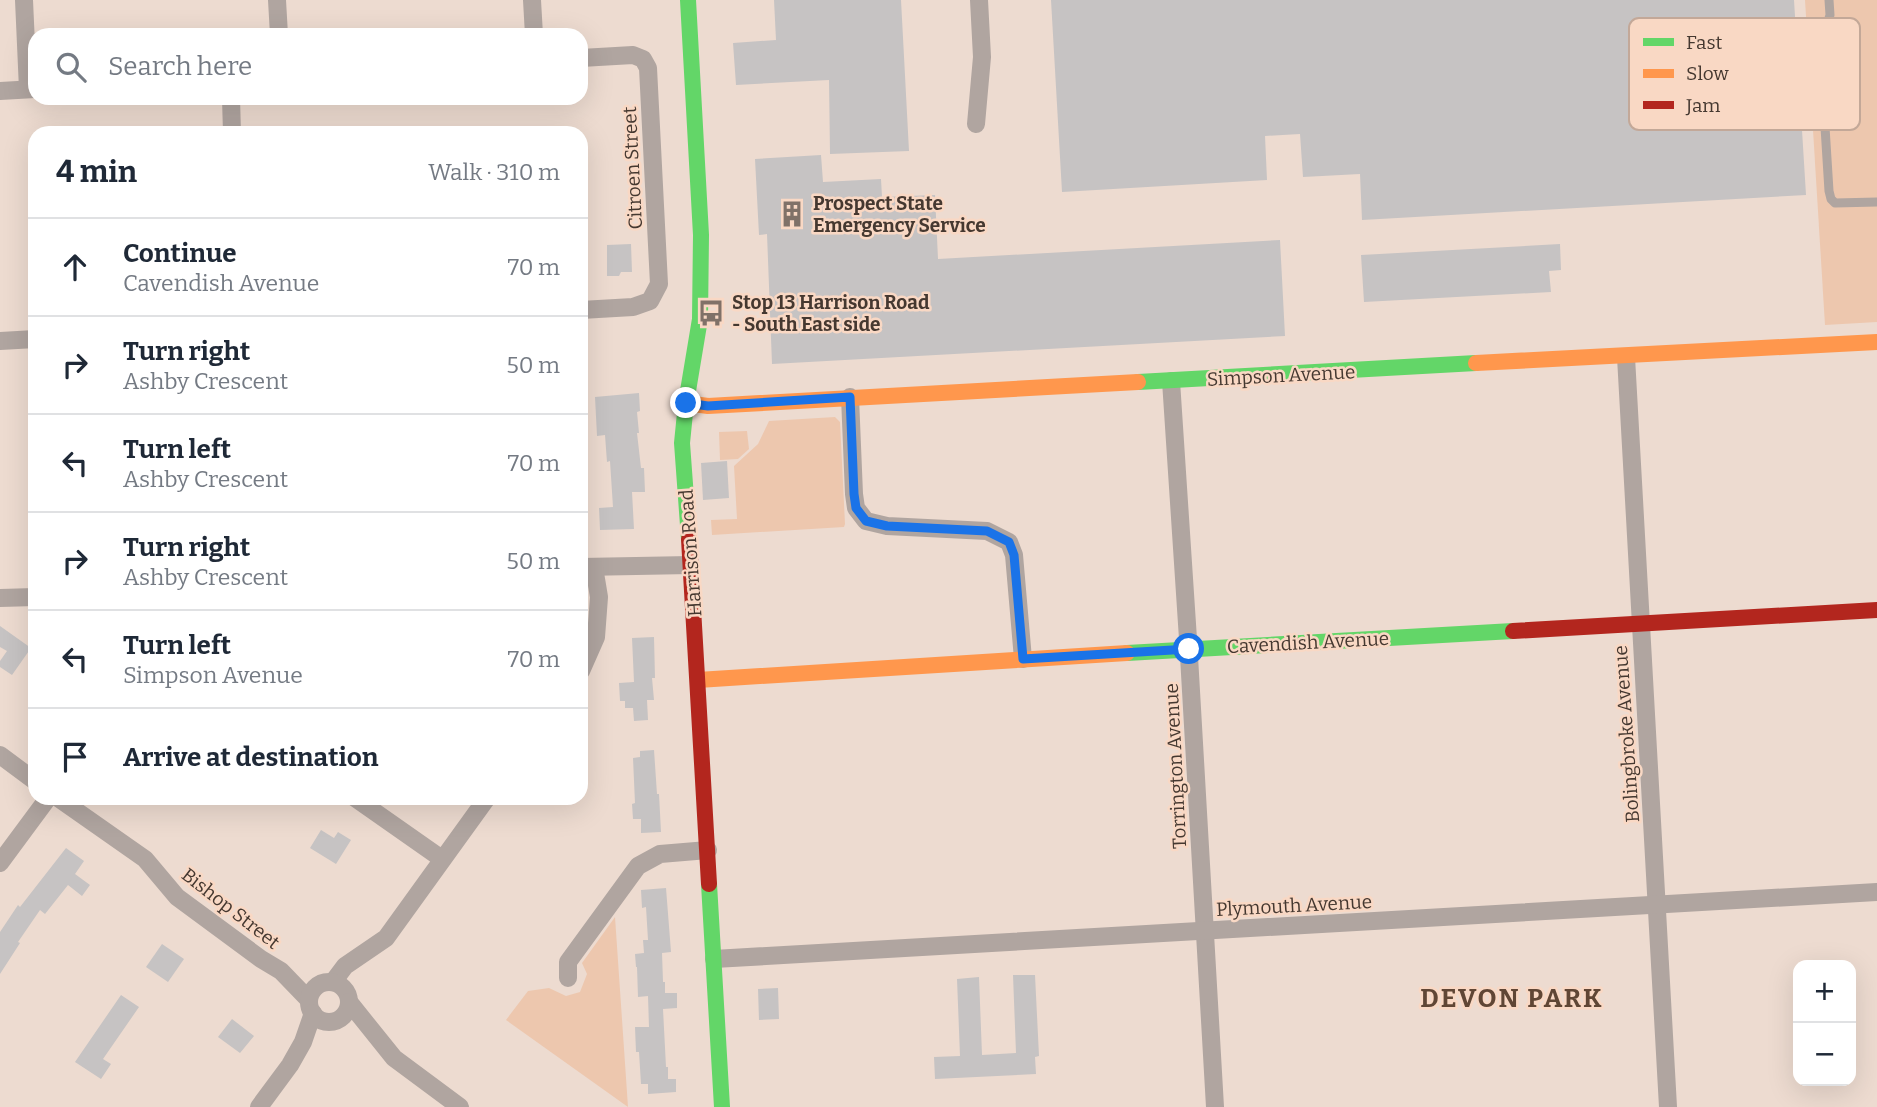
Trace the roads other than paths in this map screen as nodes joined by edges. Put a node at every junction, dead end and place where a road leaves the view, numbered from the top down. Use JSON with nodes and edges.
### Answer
{"nodes":[{"id":1,"x":23,"y":0,"type":"edge"},
{"id":2,"x":277,"y":0,"type":"edge"},
{"id":3,"x":532,"y":0,"type":"edge"},
{"id":4,"x":688,"y":0,"type":"edge"},
{"id":5,"x":979,"y":0,"type":"edge"},
{"id":6,"x":1829,"y":0,"type":"edge"},
{"id":7,"x":1829,"y":18,"type":"edge"},
{"id":8,"x":279,"y":28,"type":"edge"},
{"id":9,"x":534,"y":28,"type":"edge"},
{"id":10,"x":28,"y":49,"type":"edge"},
{"id":11,"x":588,"y":58,"type":"edge"},
{"id":12,"x":28,"y":89,"type":"edge"},
{"id":13,"x":0,"y":91,"type":"edge"},
{"id":14,"x":230,"y":105,"type":"edge"},
{"id":15,"x":976,"y":124,"type":"dead end"},
{"id":16,"x":232,"y":126,"type":"edge"},
{"id":17,"x":1825,"y":130,"type":"edge"},
{"id":18,"x":1877,"y":202,"type":"edge"},
{"id":19,"x":588,"y":310,"type":"edge"},
{"id":20,"x":28,"y":339,"type":"edge"},
{"id":21,"x":0,"y":341,"type":"edge"},
{"id":22,"x":1877,"y":342,"type":"edge"},
{"id":23,"x":1626,"y":357,"type":"junction"},
{"id":24,"x":1171,"y":381,"type":"junction"},
{"id":25,"x":850,"y":397,"type":"junction"},
{"id":26,"x":686,"y":403,"type":"junction"},
{"id":27,"x":691,"y":565,"type":"junction"},
{"id":28,"x":588,"y":567,"type":"edge"},
{"id":29,"x":28,"y":597,"type":"edge"},
{"id":30,"x":0,"y":598,"type":"edge"},
{"id":31,"x":1877,"y":610,"type":"edge"},
{"id":32,"x":1640,"y":623,"type":"junction"},
{"id":33,"x":1189,"y":649,"type":"junction"},
{"id":34,"x":588,"y":655,"type":"edge"},
{"id":35,"x":1023,"y":659,"type":"junction"},
{"id":36,"x":698,"y":680,"type":"junction"},
{"id":37,"x":0,"y":755,"type":"edge"},
{"id":38,"x":28,"y":776,"type":"edge"},
{"id":39,"x":43,"y":805,"type":"edge"},
{"id":40,"x":68,"y":805,"type":"edge"},
{"id":41,"x":365,"y":805,"type":"edge"},
{"id":42,"x":482,"y":805,"type":"edge"},
{"id":43,"x":708,"y":850,"type":"junction"},
{"id":44,"x":442,"y":859,"type":"junction"},
{"id":45,"x":0,"y":863,"type":"edge"},
{"id":46,"x":1877,"y":892,"type":"edge"},
{"id":47,"x":1657,"y":905,"type":"junction"},
{"id":48,"x":1205,"y":931,"type":"junction"},
{"id":49,"x":714,"y":959,"type":"junction"},
{"id":50,"x":568,"y":978,"type":"dead end"},
{"id":51,"x":329,"y":1001,"type":"junction"},
{"id":52,"x":259,"y":1107,"type":"edge"},
{"id":53,"x":460,"y":1107,"type":"edge"},
{"id":54,"x":722,"y":1107,"type":"edge"},
{"id":55,"x":1215,"y":1107,"type":"edge"},
{"id":56,"x":1668,"y":1107,"type":"edge"}],
"edges":[{"from":1,"to":10,"type":"street"},
{"from":2,"to":8,"type":"street"},
{"from":3,"to":9,"type":"street"},
{"from":4,"to":26,"type":"street","name":"Harrison Road"},
{"from":5,"to":15,"type":"street"},
{"from":6,"to":7,"type":"lane"},
{"from":11,"to":19,"type":"street","name":"Citroen Street"},
{"from":12,"to":13,"type":"street"},
{"from":14,"to":16,"type":"street"},
{"from":17,"to":18,"type":"lane"},
{"from":20,"to":21,"type":"street"},
{"from":22,"to":23,"type":"street","name":"Simpson Avenue"},
{"from":23,"to":24,"type":"street","name":"Simpson Avenue"},
{"from":23,"to":32,"type":"street","name":"Bolingbroke Avenue"},
{"from":24,"to":25,"type":"street","name":"Simpson Avenue"},
{"from":24,"to":33,"type":"street","name":"Torrington Avenue"},
{"from":25,"to":26,"type":"street","name":"Simpson Avenue"},
{"from":25,"to":35,"type":"street"},
{"from":26,"to":27,"type":"street","name":"Harrison Road"},
{"from":27,"to":28,"type":"street"},
{"from":27,"to":36,"type":"street","name":"Harrison Road"},
{"from":28,"to":34,"type":"street"},
{"from":29,"to":30,"type":"street"},
{"from":31,"to":32,"type":"street","name":"Cavendish Avenue"},
{"from":32,"to":33,"type":"street","name":"Cavendish Avenue"},
{"from":32,"to":47,"type":"street","name":"Bolingbroke Avenue"},
{"from":33,"to":35,"type":"street","name":"Cavendish Avenue"},
{"from":33,"to":48,"type":"street","name":"Torrington Avenue"},
{"from":35,"to":36,"type":"street","name":"Cavendish Avenue"},
{"from":36,"to":43,"type":"street","name":"Harrison Road"},
{"from":37,"to":38,"type":"street"},
{"from":39,"to":45,"type":"street"},
{"from":40,"to":51,"type":"street","name":"Bishop Street"},
{"from":41,"to":44,"type":"street"},
{"from":42,"to":44,"type":"street"},
{"from":43,"to":49,"type":"street","name":"Harrison Road"},
{"from":43,"to":50,"type":"street"},
{"from":44,"to":51,"type":"street"},
{"from":46,"to":47,"type":"street","name":"Plymouth Avenue"},
{"from":47,"to":48,"type":"street","name":"Plymouth Avenue"},
{"from":47,"to":56,"type":"street","name":"Bolingbroke Avenue"},
{"from":48,"to":49,"type":"street","name":"Plymouth Avenue"},
{"from":48,"to":55,"type":"street","name":"Torrington Avenue"},
{"from":49,"to":54,"type":"street","name":"Harrison Road"},
{"from":51,"to":52,"type":"street"},
{"from":51,"to":53,"type":"street"}]}
